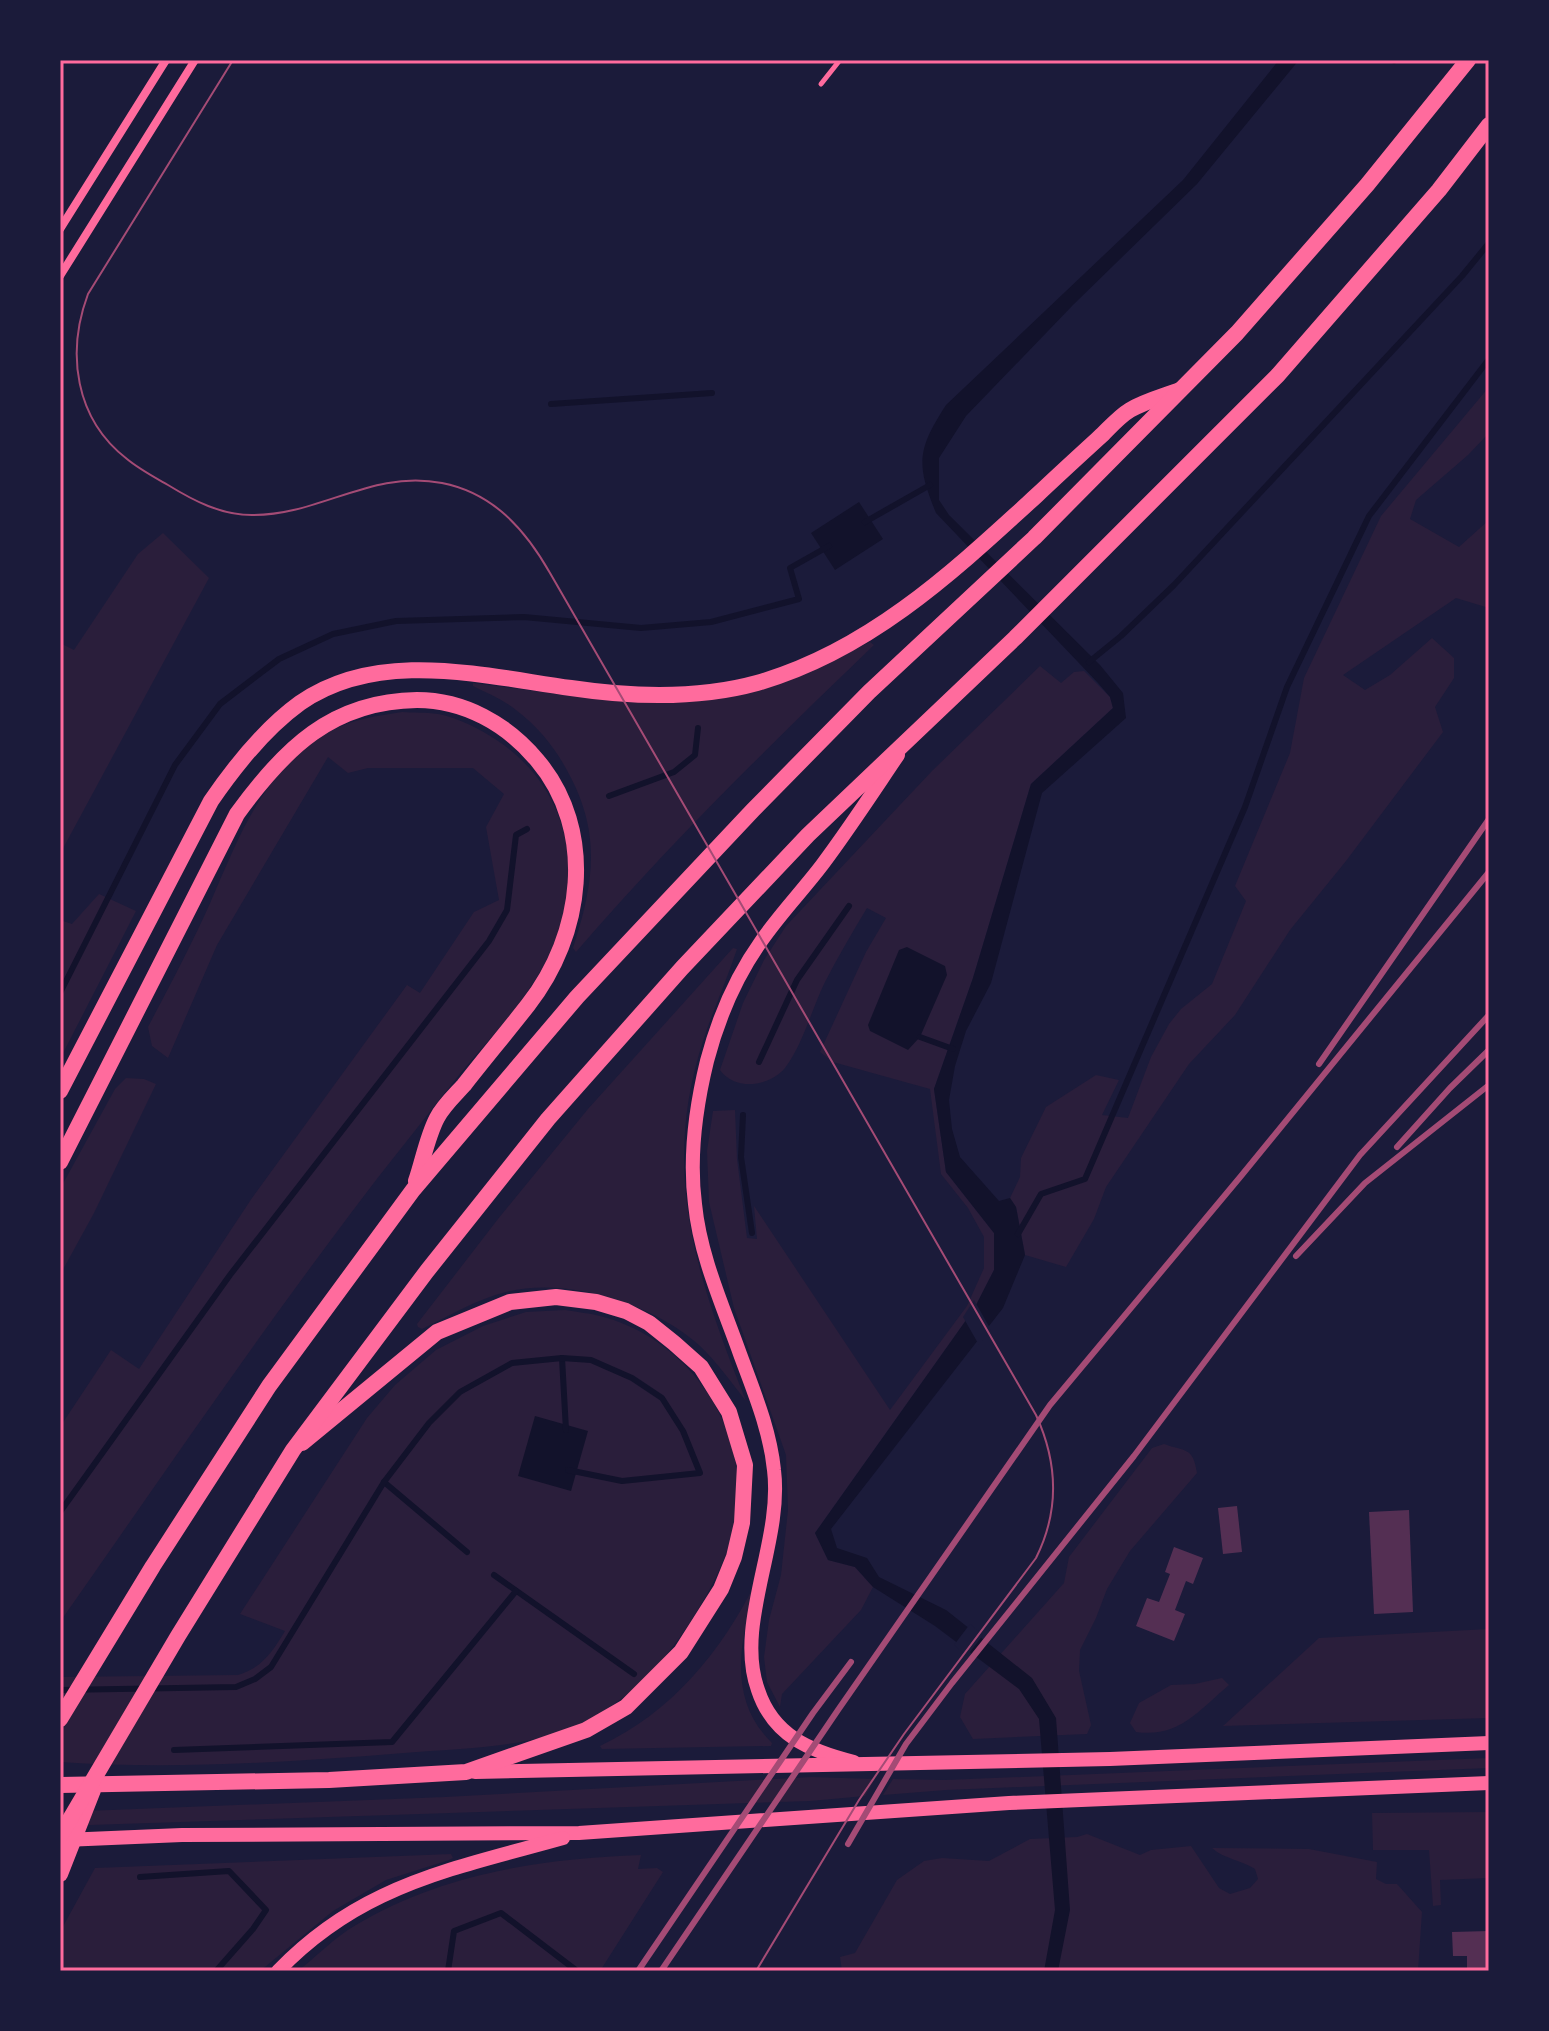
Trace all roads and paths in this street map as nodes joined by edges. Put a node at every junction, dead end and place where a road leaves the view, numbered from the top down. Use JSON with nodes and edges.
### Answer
{"nodes":[{"id":1,"x":166,"y":60,"type":"edge"},
{"id":2,"x":195,"y":60,"type":"edge"},
{"id":3,"x":840,"y":60,"type":"edge"},
{"id":4,"x":1468,"y":60,"type":"edge"},
{"id":5,"x":821,"y":84,"type":"dead end"},
{"id":6,"x":1489,"y":125,"type":"edge"},
{"id":7,"x":60,"y":229,"type":"edge"},
{"id":8,"x":60,"y":276,"type":"edge"},
{"id":9,"x":1180,"y":390,"type":"junction"},
{"id":10,"x":910,"y":739,"type":"junction"},
{"id":11,"x":60,"y":1091,"type":"edge"},
{"id":12,"x":60,"y":1162,"type":"edge"},
{"id":13,"x":413,"y":1190,"type":"junction"},
{"id":14,"x":293,"y":1450,"type":"junction"},
{"id":15,"x":60,"y":1719,"type":"edge"},
{"id":16,"x":1489,"y":1743,"type":"edge"},
{"id":17,"x":104,"y":1759,"type":"junction"},
{"id":18,"x":854,"y":1762,"type":"junction"},
{"id":19,"x":466,"y":1772,"type":"junction"},
{"id":20,"x":1489,"y":1783,"type":"edge"},
{"id":21,"x":60,"y":1785,"type":"edge"},
{"id":22,"x":579,"y":1833,"type":"junction"},
{"id":23,"x":60,"y":1838,"type":"edge"},
{"id":24,"x":60,"y":1874,"type":"edge"},
{"id":25,"x":278,"y":1971,"type":"edge"}],
"edges":[{"from":1,"to":7,"type":"street"},
{"from":2,"to":8,"type":"street"},
{"from":3,"to":5,"type":"lane"},
{"from":4,"to":9,"type":"highway"},
{"from":6,"to":10,"type":"highway"},
{"from":9,"to":11,"type":"highway"},
{"from":9,"to":13,"type":"highway"},
{"from":10,"to":14,"type":"highway"},
{"from":10,"to":18,"type":"main road"},
{"from":12,"to":13,"type":"highway"},
{"from":13,"to":15,"type":"highway"},
{"from":14,"to":17,"type":"highway"},
{"from":14,"to":19,"type":"highway"},
{"from":16,"to":18,"type":"main road"},
{"from":17,"to":23,"type":"highway"},
{"from":17,"to":24,"type":"highway"},
{"from":18,"to":19,"type":"main road"},
{"from":19,"to":21,"type":"highway"},
{"from":20,"to":22,"type":"main road"},
{"from":22,"to":23,"type":"main road"},
{"from":22,"to":25,"type":"main road"}]}
